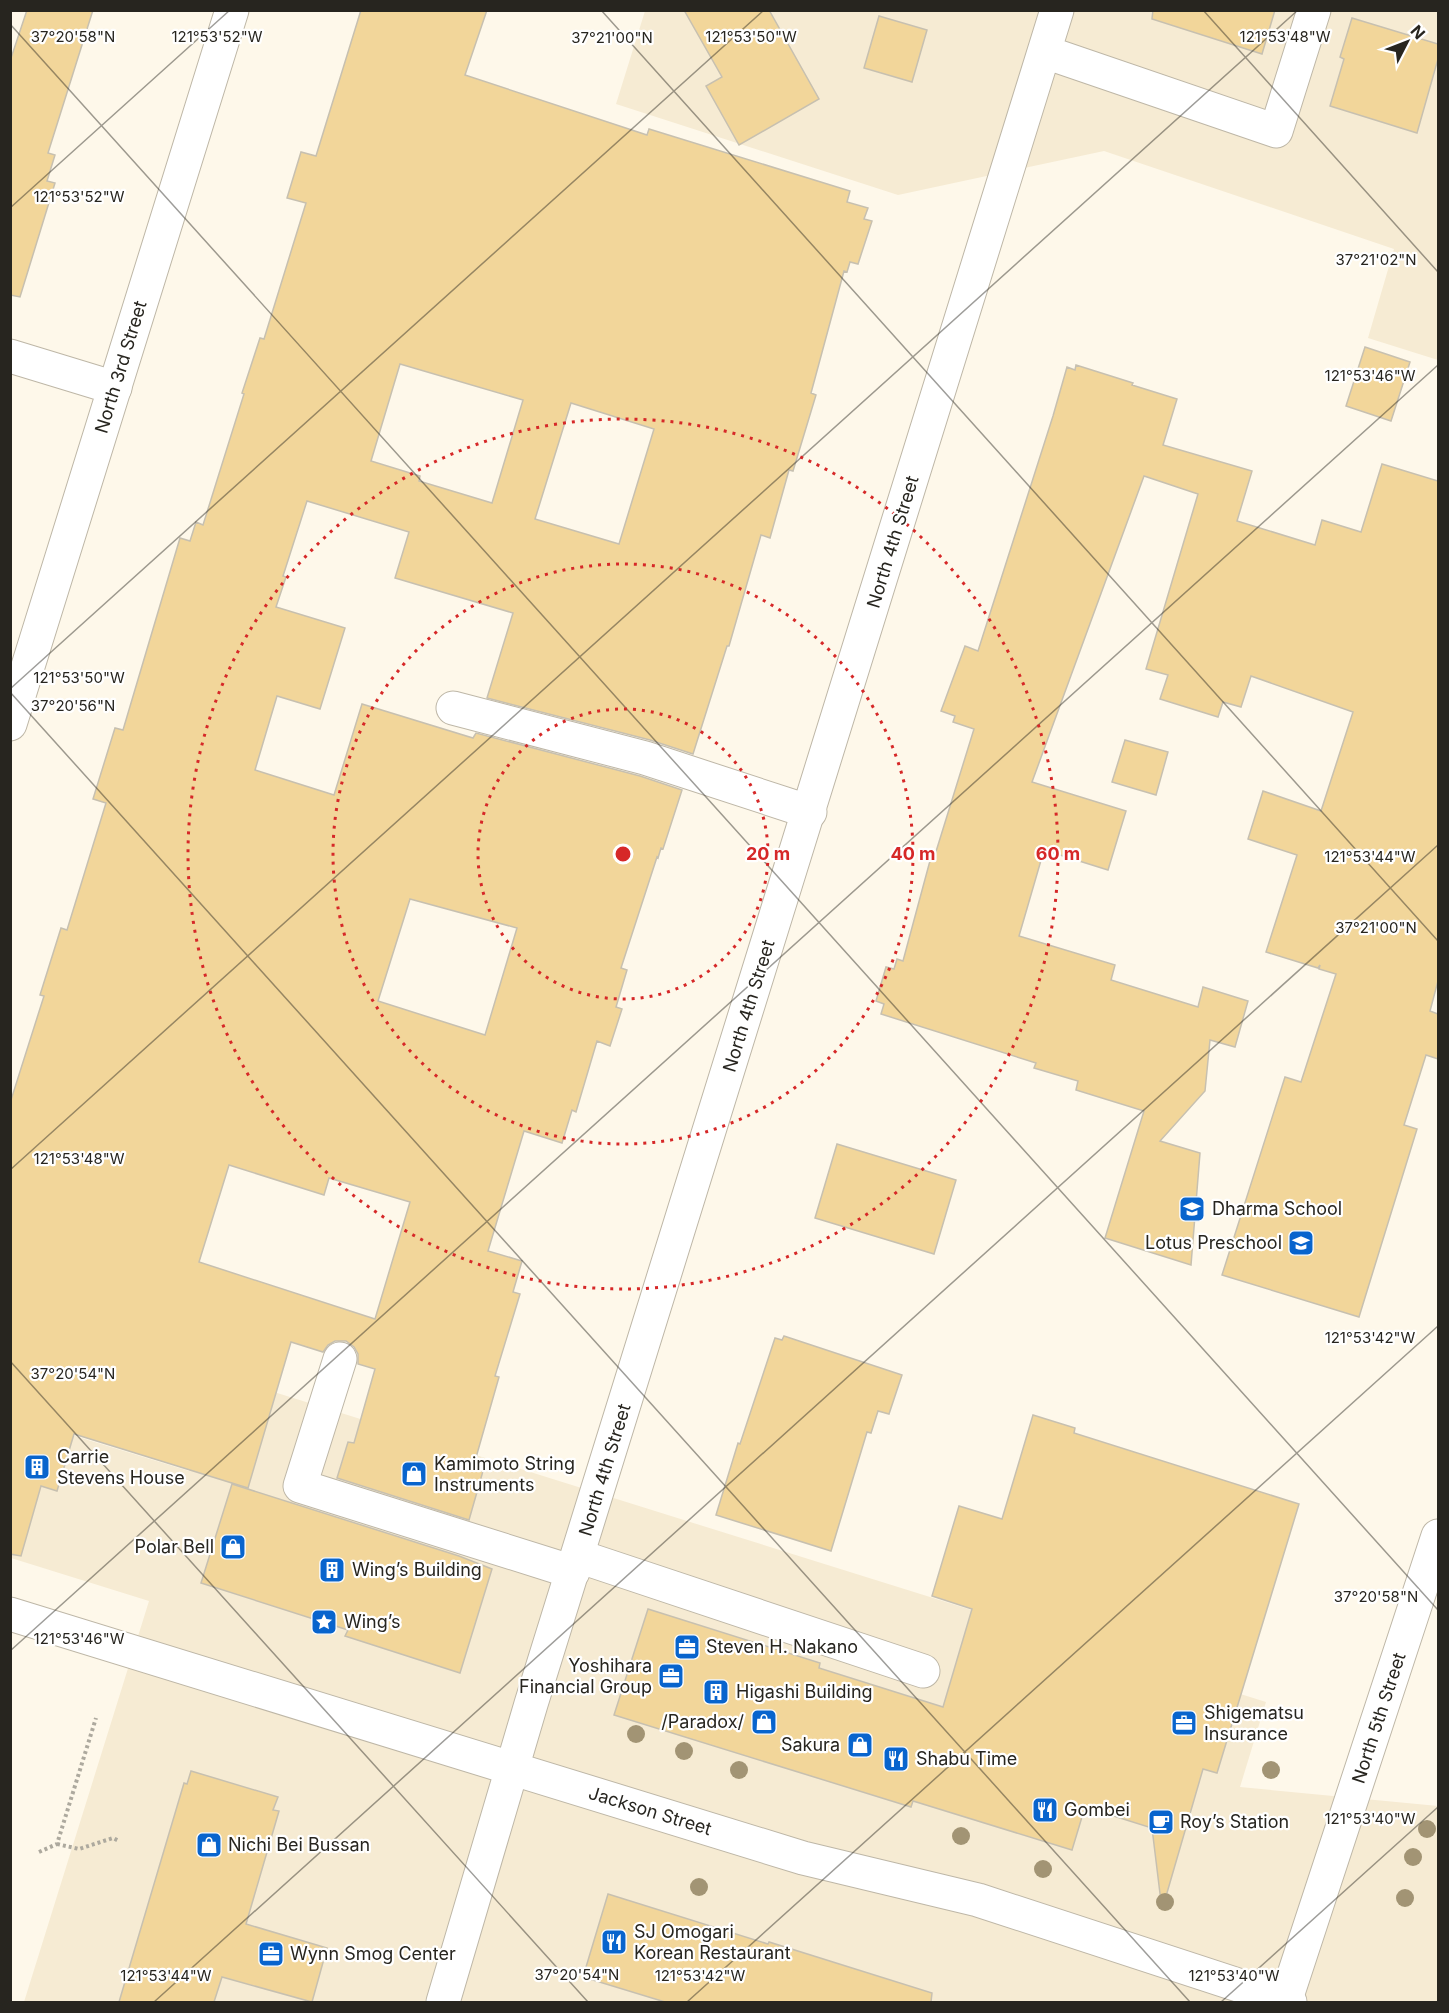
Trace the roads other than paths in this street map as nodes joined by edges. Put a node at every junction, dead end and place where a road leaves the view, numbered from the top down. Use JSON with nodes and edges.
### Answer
{"nodes":[{"id":1,"x":232,"y":10,"type":"edge"},
{"id":2,"x":1057,"y":10,"type":"edge"},
{"id":3,"x":1314,"y":10,"type":"edge"},
{"id":4,"x":1045,"y":52,"type":"junction"},
{"id":5,"x":10,"y":356,"type":"edge"},
{"id":6,"x":115,"y":388,"type":"junction"},
{"id":7,"x":19,"y":668,"type":"edge"},
{"id":8,"x":453,"y":708,"type":"dead end"},
{"id":9,"x":10,"y":724,"type":"edge"},
{"id":10,"x":810,"y":812,"type":"junction"},
{"id":11,"x":340,"y":1359,"type":"dead end"},
{"id":12,"x":1438,"y":1536,"type":"edge"},
{"id":13,"x":575,"y":1564,"type":"junction"},
{"id":14,"x":10,"y":1614,"type":"edge"},
{"id":15,"x":924,"y":1671,"type":"dead end"},
{"id":16,"x":513,"y":1768,"type":"junction"},
{"id":17,"x":443,"y":2002,"type":"edge"},
{"id":18,"x":1287,"y":2002,"type":"edge"}],
"edges":[{"from":1,"to":6,"type":"street","name":"North 3rd Street"},
{"from":2,"to":4,"type":"street","name":"North 4th Street"},
{"from":3,"to":4,"type":"street"},
{"from":4,"to":10,"type":"street","name":"North 4th Street"},
{"from":5,"to":6,"type":"street"},
{"from":6,"to":7,"type":"street","name":"North 3rd Street"},
{"from":7,"to":9,"type":"street","name":"North 3rd Street"},
{"from":8,"to":10,"type":"street"},
{"from":10,"to":13,"type":"street","name":"North 4th Street"},
{"from":11,"to":13,"type":"street"},
{"from":12,"to":18,"type":"street","name":"North 5th Street"},
{"from":13,"to":15,"type":"street"},
{"from":13,"to":16,"type":"street","name":"North 4th Street"},
{"from":14,"to":16,"type":"street","name":"Jackson Street"},
{"from":16,"to":17,"type":"street","name":"North 4th Street"},
{"from":16,"to":18,"type":"street","name":"Jackson Street"}]}
